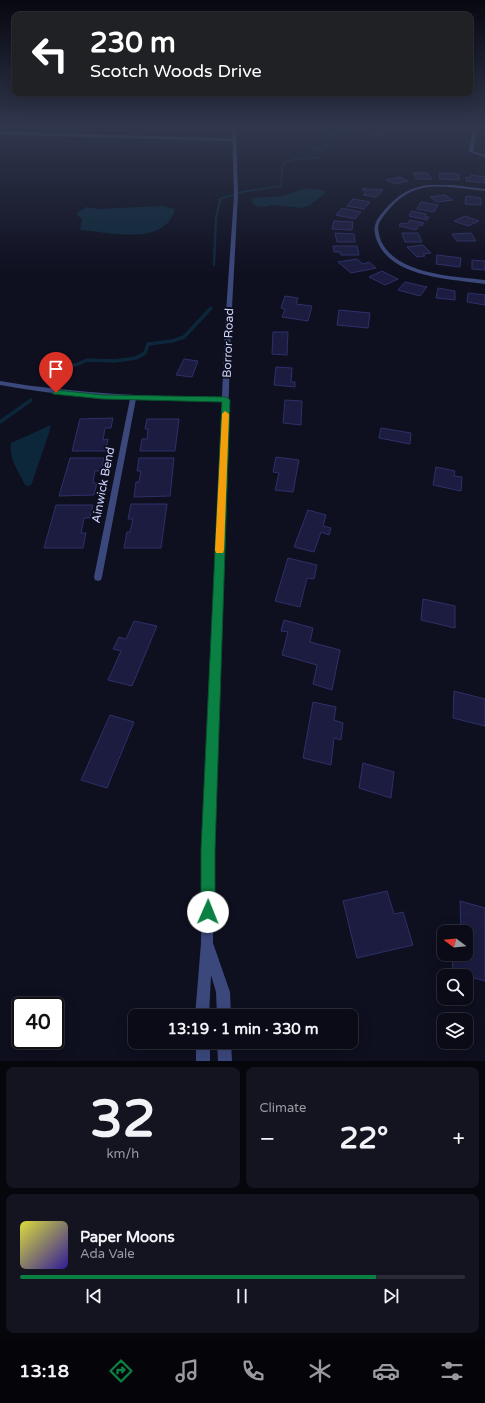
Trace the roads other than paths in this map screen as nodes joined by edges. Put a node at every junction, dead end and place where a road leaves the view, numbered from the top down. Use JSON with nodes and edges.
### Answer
{"nodes":[{"id":1,"x":236,"y":176,"type":"edge"},
{"id":2,"x":485,"y":190,"type":"edge"},
{"id":3,"x":485,"y":282,"type":"edge"},
{"id":4,"x":0,"y":383,"type":"edge"},
{"id":5,"x":133,"y":398,"type":"junction"},
{"id":6,"x":226,"y":400,"type":"junction"},
{"id":7,"x":98,"y":577,"type":"dead end"},
{"id":8,"x":208,"y":943,"type":"junction"},
{"id":9,"x":202,"y":1009,"type":"edge"},
{"id":10,"x":224,"y":1009,"type":"edge"},
{"id":11,"x":203,"y":1049,"type":"edge"},
{"id":12,"x":224,"y":1049,"type":"edge"},
{"id":13,"x":203,"y":1061,"type":"edge"},
{"id":14,"x":225,"y":1061,"type":"edge"}],
"edges":[{"from":1,"to":6,"type":"street","name":"Borror Road"},
{"from":2,"to":3,"type":"street"},
{"from":4,"to":5,"type":"street"},
{"from":5,"to":6,"type":"street"},
{"from":5,"to":7,"type":"street","name":"Ainwick Bend"},
{"from":6,"to":8,"type":"street","name":"Borror Road"},
{"from":8,"to":9,"type":"street","name":"Borror Road"},
{"from":8,"to":10,"type":"street","name":"Borror Road"},
{"from":11,"to":13,"type":"street"},
{"from":12,"to":14,"type":"street"}]}
